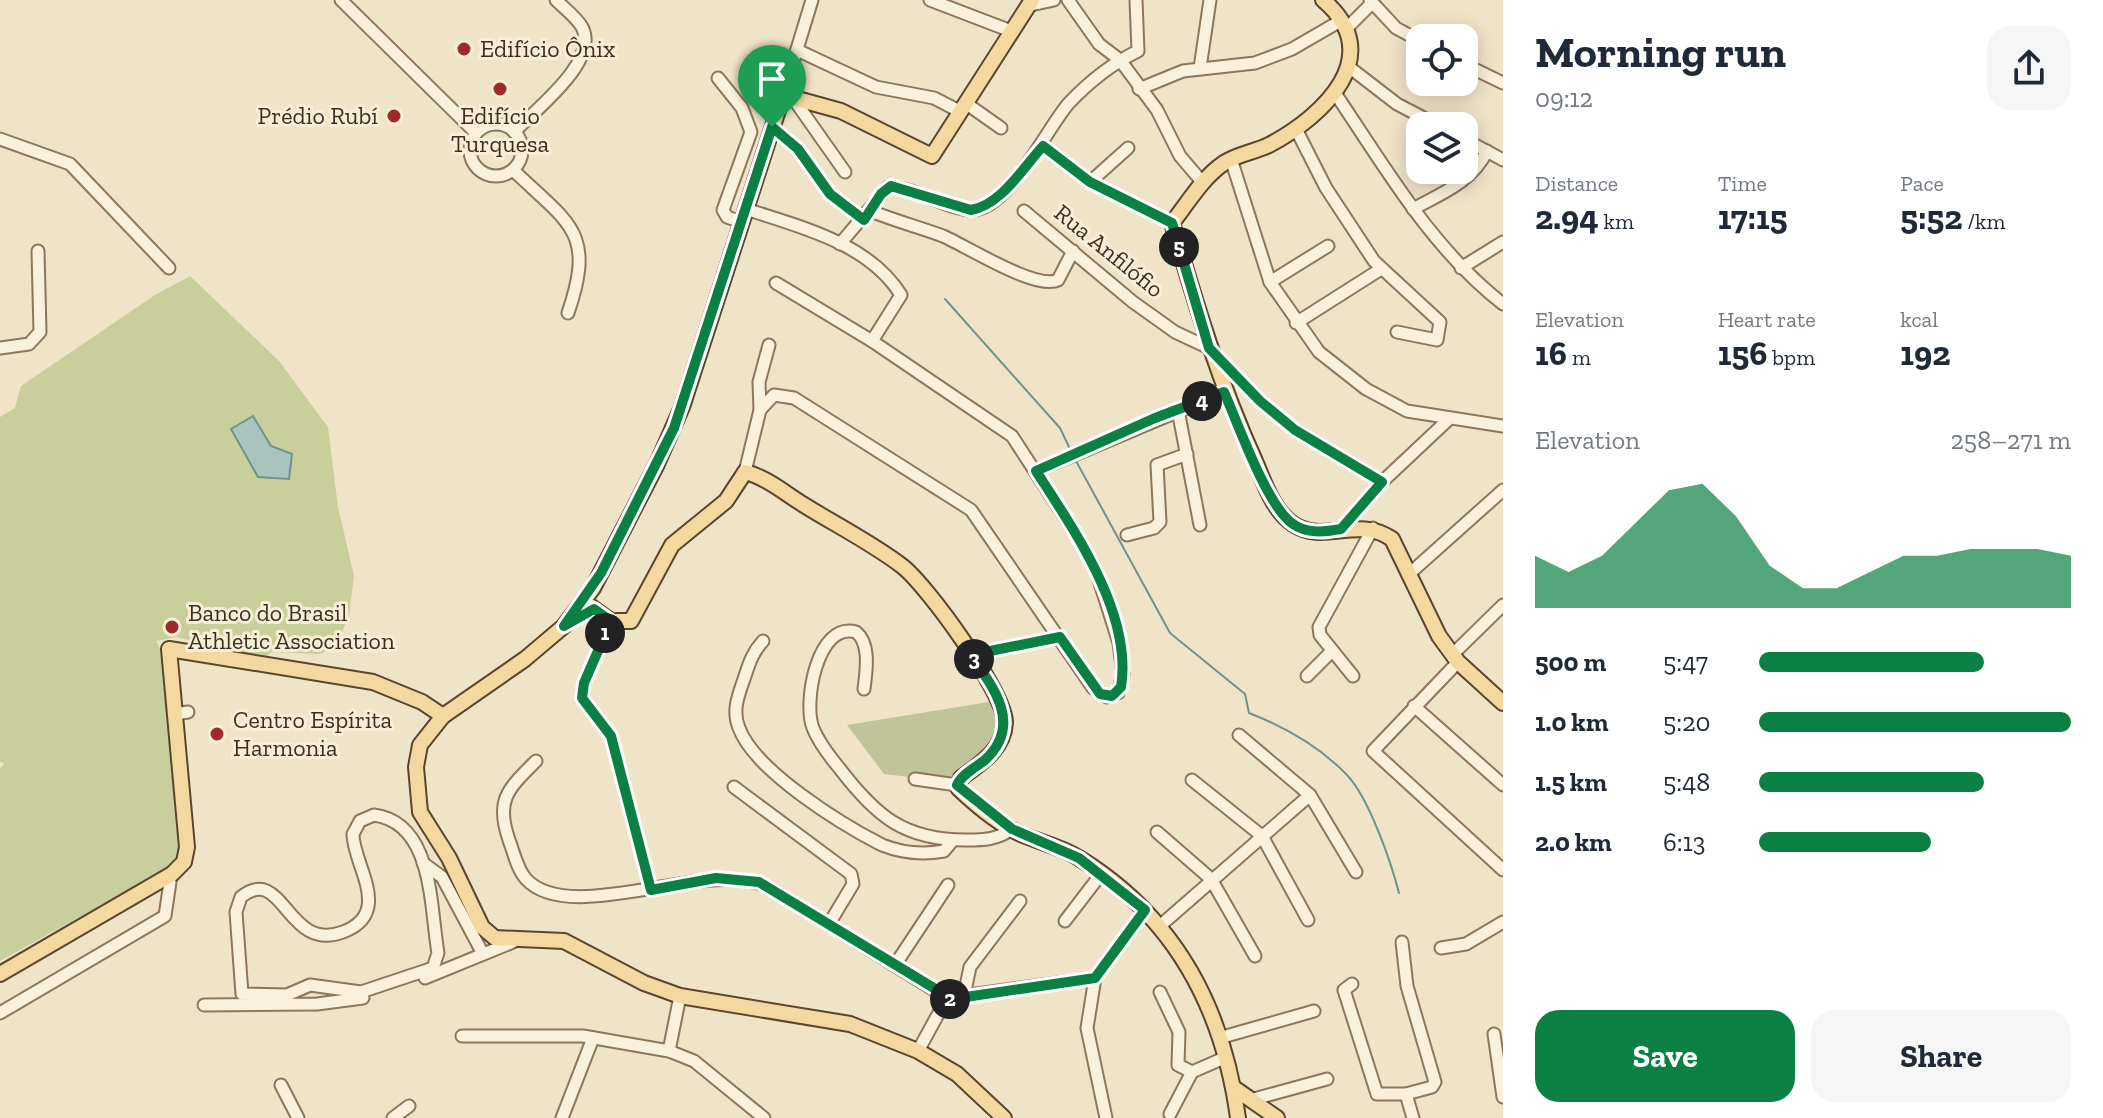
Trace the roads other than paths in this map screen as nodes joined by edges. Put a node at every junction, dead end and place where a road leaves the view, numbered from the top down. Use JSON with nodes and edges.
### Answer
{"nodes":[{"id":1,"x":341,"y":0,"type":"edge"},
{"id":2,"x":556,"y":0,"type":"edge"},
{"id":3,"x":812,"y":0,"type":"edge"},
{"id":4,"x":930,"y":0,"type":"edge"},
{"id":5,"x":1054,"y":0,"type":"edge"},
{"id":6,"x":1068,"y":0,"type":"edge"},
{"id":7,"x":1136,"y":0,"type":"edge"},
{"id":8,"x":1210,"y":0,"type":"edge"},
{"id":9,"x":1323,"y":0,"type":"edge"},
{"id":10,"x":1371,"y":1,"type":"edge"},
{"id":11,"x":1032,"y":2,"type":"edge"},
{"id":12,"x":1344,"y":24,"type":"junction"},
{"id":13,"x":1011,"y":31,"type":"junction"},
{"id":14,"x":1406,"y":33,"type":"edge"},
{"id":15,"x":797,"y":50,"type":"junction"},
{"id":16,"x":1120,"y":60,"type":"junction"},
{"id":17,"x":1349,"y":67,"type":"junction"},
{"id":18,"x":1200,"y":68,"type":"junction"},
{"id":19,"x":1478,"y":71,"type":"edge"},
{"id":20,"x":718,"y":78,"type":"dead end"},
{"id":21,"x":1503,"y":83,"type":"edge"},
{"id":22,"x":1139,"y":89,"type":"junction"},
{"id":23,"x":1335,"y":93,"type":"junction"},
{"id":24,"x":789,"y":98,"type":"junction"},
{"id":25,"x":964,"y":108,"type":"junction"},
{"id":26,"x":1412,"y":112,"type":"edge"},
{"id":27,"x":772,"y":127,"type":"junction"},
{"id":28,"x":1001,"y":128,"type":"dead end"},
{"id":29,"x":1296,"y":129,"type":"junction"},
{"id":30,"x":514,"y":132,"type":"junction"},
{"id":31,"x":476,"y":133,"type":"junction"},
{"id":32,"x":0,"y":139,"type":"edge"},
{"id":33,"x":1043,"y":146,"type":"junction"},
{"id":34,"x":1478,"y":146,"type":"edge"},
{"id":35,"x":1128,"y":148,"type":"dead end"},
{"id":36,"x":1487,"y":151,"type":"junction"},
{"id":37,"x":1231,"y":159,"type":"junction"},
{"id":38,"x":1503,"y":160,"type":"edge"},
{"id":39,"x":513,"y":170,"type":"junction"},
{"id":40,"x":845,"y":172,"type":"dead end"},
{"id":41,"x":1090,"y":182,"type":"junction"},
{"id":42,"x":1203,"y":183,"type":"junction"},
{"id":43,"x":1413,"y":209,"type":"junction"},
{"id":44,"x":1024,"y":211,"type":"dead end"},
{"id":45,"x":868,"y":215,"type":"junction"},
{"id":46,"x":744,"y":216,"type":"junction"},
{"id":47,"x":1172,"y":223,"type":"junction"},
{"id":48,"x":1503,"y":242,"type":"edge"},
{"id":49,"x":840,"y":244,"type":"junction"},
{"id":50,"x":1328,"y":246,"type":"dead end"},
{"id":51,"x":38,"y":251,"type":"dead end"},
{"id":52,"x":1073,"y":251,"type":"junction"},
{"id":53,"x":169,"y":268,"type":"dead end"},
{"id":54,"x":1461,"y":268,"type":"junction"},
{"id":55,"x":1381,"y":269,"type":"junction"},
{"id":56,"x":1270,"y":282,"type":"junction"},
{"id":57,"x":776,"y":283,"type":"dead end"},
{"id":58,"x":1503,"y":304,"type":"edge"},
{"id":59,"x":568,"y":313,"type":"dead end"},
{"id":60,"x":1296,"y":323,"type":"junction"},
{"id":61,"x":1397,"y":332,"type":"dead end"},
{"id":62,"x":872,"y":341,"type":"junction"},
{"id":63,"x":769,"y":345,"type":"dead end"},
{"id":64,"x":0,"y":348,"type":"edge"},
{"id":65,"x":1209,"y":348,"type":"junction"},
{"id":66,"x":1224,"y":392,"type":"junction"},
{"id":67,"x":760,"y":410,"type":"junction"},
{"id":68,"x":1178,"y":410,"type":"junction"},
{"id":69,"x":1449,"y":419,"type":"junction"},
{"id":70,"x":1503,"y":426,"type":"edge"},
{"id":71,"x":1187,"y":454,"type":"junction"},
{"id":72,"x":1036,"y":471,"type":"junction"},
{"id":73,"x":745,"y":472,"type":"junction"},
{"id":74,"x":1382,"y":482,"type":"junction"},
{"id":75,"x":1503,"y":490,"type":"edge"},
{"id":76,"x":1492,"y":500,"type":"junction"},
{"id":77,"x":1503,"y":509,"type":"edge"},
{"id":78,"x":1200,"y":525,"type":"dead end"},
{"id":79,"x":1373,"y":528,"type":"junction"},
{"id":80,"x":1341,"y":529,"type":"junction"},
{"id":81,"x":1127,"y":535,"type":"dead end"},
{"id":82,"x":1408,"y":575,"type":"junction"},
{"id":83,"x":588,"y":605,"type":"junction"},
{"id":84,"x":1503,"y":605,"type":"edge"},
{"id":85,"x":611,"y":621,"type":"junction"},
{"id":86,"x":1060,"y":637,"type":"junction"},
{"id":87,"x":763,"y":641,"type":"dead end"},
{"id":88,"x":1332,"y":651,"type":"junction"},
{"id":89,"x":970,"y":655,"type":"junction"},
{"id":90,"x":1455,"y":658,"type":"junction"},
{"id":91,"x":1307,"y":676,"type":"dead end"},
{"id":92,"x":1353,"y":676,"type":"dead end"},
{"id":93,"x":864,"y":689,"type":"dead end"},
{"id":94,"x":1503,"y":703,"type":"edge"},
{"id":95,"x":1414,"y":706,"type":"junction"},
{"id":96,"x":443,"y":716,"type":"junction"},
{"id":97,"x":1239,"y":735,"type":"dead end"},
{"id":98,"x":536,"y":761,"type":"dead end"},
{"id":99,"x":915,"y":779,"type":"dead end"},
{"id":100,"x":1192,"y":780,"type":"dead end"},
{"id":101,"x":957,"y":785,"type":"junction"},
{"id":102,"x":1503,"y":785,"type":"edge"},
{"id":103,"x":734,"y":787,"type":"dead end"},
{"id":104,"x":1310,"y":795,"type":"junction"},
{"id":105,"x":1007,"y":826,"type":"junction"},
{"id":106,"x":1157,"y":832,"type":"dead end"},
{"id":107,"x":1262,"y":836,"type":"junction"},
{"id":108,"x":953,"y":840,"type":"junction"},
{"id":109,"x":423,"y":863,"type":"junction"},
{"id":110,"x":1503,"y":870,"type":"edge"},
{"id":111,"x":1356,"y":872,"type":"dead end"},
{"id":112,"x":1101,"y":874,"type":"junction"},
{"id":113,"x":168,"y":879,"type":"junction"},
{"id":114,"x":1211,"y":879,"type":"junction"},
{"id":115,"x":948,"y":885,"type":"dead end"},
{"id":116,"x":651,"y":890,"type":"junction"},
{"id":117,"x":1020,"y":901,"type":"dead end"},
{"id":118,"x":1145,"y":910,"type":"junction"},
{"id":119,"x":1308,"y":920,"type":"dead end"},
{"id":120,"x":1065,"y":921,"type":"dead end"},
{"id":121,"x":1503,"y":922,"type":"edge"},
{"id":122,"x":829,"y":924,"type":"junction"},
{"id":123,"x":1161,"y":925,"type":"junction"},
{"id":124,"x":513,"y":942,"type":"junction"},
{"id":125,"x":1402,"y":942,"type":"dead end"},
{"id":126,"x":1441,"y":948,"type":"dead end"},
{"id":127,"x":483,"y":954,"type":"junction"},
{"id":128,"x":1255,"y":956,"type":"dead end"},
{"id":129,"x":895,"y":965,"type":"junction"},
{"id":130,"x":0,"y":974,"type":"edge"},
{"id":131,"x":1095,"y":978,"type":"junction"},
{"id":132,"x":1352,"y":984,"type":"dead end"},
{"id":133,"x":1160,"y":992,"type":"dead end"},
{"id":134,"x":680,"y":996,"type":"junction"},
{"id":135,"x":952,"y":998,"type":"junction"},
{"id":136,"x":204,"y":1005,"type":"dead end"},
{"id":137,"x":1314,"y":1011,"type":"dead end"},
{"id":138,"x":0,"y":1013,"type":"edge"},
{"id":139,"x":1494,"y":1034,"type":"dead end"},
{"id":140,"x":462,"y":1036,"type":"dead end"},
{"id":141,"x":593,"y":1038,"type":"junction"},
{"id":142,"x":1219,"y":1038,"type":"junction"},
{"id":143,"x":669,"y":1051,"type":"junction"},
{"id":144,"x":918,"y":1051,"type":"junction"},
{"id":145,"x":1224,"y":1058,"type":"junction"},
{"id":146,"x":1192,"y":1072,"type":"junction"},
{"id":147,"x":1327,"y":1079,"type":"dead end"},
{"id":148,"x":281,"y":1085,"type":"dead end"},
{"id":149,"x":1234,"y":1088,"type":"junction"},
{"id":150,"x":1406,"y":1094,"type":"junction"},
{"id":151,"x":1503,"y":1097,"type":"edge"},
{"id":152,"x":1254,"y":1099,"type":"junction"},
{"id":153,"x":409,"y":1106,"type":"dead end"},
{"id":154,"x":1170,"y":1114,"type":"dead end"},
{"id":155,"x":298,"y":1118,"type":"edge"},
{"id":156,"x":393,"y":1118,"type":"edge"},
{"id":157,"x":562,"y":1118,"type":"edge"},
{"id":158,"x":764,"y":1118,"type":"edge"},
{"id":159,"x":1004,"y":1118,"type":"edge"},
{"id":160,"x":1106,"y":1118,"type":"edge"},
{"id":161,"x":1238,"y":1118,"type":"edge"},
{"id":162,"x":1277,"y":1118,"type":"edge"},
{"id":163,"x":1413,"y":1118,"type":"edge"}],
"edges":[{"from":1,"to":31,"type":"street"},
{"from":2,"to":30,"type":"street"},
{"from":3,"to":15,"type":"street"},
{"from":4,"to":13,"type":"street"},
{"from":5,"to":11,"type":"street"},
{"from":6,"to":16,"type":"street"},
{"from":7,"to":16,"type":"street"},
{"from":8,"to":18,"type":"street"},
{"from":9,"to":12,"type":"main road"},
{"from":10,"to":12,"type":"street"},
{"from":10,"to":14,"type":"street"},
{"from":11,"to":13,"type":"main road"},
{"from":12,"to":17,"type":"main road"},
{"from":12,"to":18,"type":"street"},
{"from":13,"to":25,"type":"main road"},
{"from":15,"to":24,"type":"street"},
{"from":15,"to":25,"type":"street"},
{"from":16,"to":22,"type":"street"},
{"from":16,"to":33,"type":"street"},
{"from":17,"to":23,"type":"main road"},
{"from":17,"to":26,"type":"street"},
{"from":18,"to":22,"type":"street"},
{"from":19,"to":21,"type":"street"},
{"from":20,"to":46,"type":"street"},
{"from":22,"to":42,"type":"street"},
{"from":23,"to":29,"type":"main road"},
{"from":23,"to":43,"type":"street"},
{"from":24,"to":25,"type":"main road"},
{"from":24,"to":27,"type":"main road"},
{"from":24,"to":40,"type":"street"},
{"from":25,"to":28,"type":"street"},
{"from":27,"to":45,"type":"street"},
{"from":27,"to":46,"type":"main road"},
{"from":29,"to":37,"type":"main road"},
{"from":29,"to":55,"type":"street"},
{"from":30,"to":31,"type":"street"},
{"from":30,"to":39,"type":"street"},
{"from":31,"to":39,"type":"street"},
{"from":32,"to":53,"type":"street"},
{"from":33,"to":41,"type":"street"},
{"from":33,"to":45,"type":"street"},
{"from":34,"to":36,"type":"street"},
{"from":35,"to":41,"type":"street"},
{"from":36,"to":38,"type":"street"},
{"from":36,"to":43,"type":"street"},
{"from":37,"to":42,"type":"main road"},
{"from":37,"to":56,"type":"street"},
{"from":39,"to":59,"type":"street"},
{"from":41,"to":47,"type":"street"},
{"from":42,"to":47,"type":"main road"},
{"from":43,"to":54,"type":"street"},
{"from":44,"to":52,"type":"street","name":"Rua Anfilófio"},
{"from":45,"to":49,"type":"street"},
{"from":45,"to":52,"type":"street"},
{"from":46,"to":49,"type":"street"},
{"from":46,"to":83,"type":"main road"},
{"from":47,"to":65,"type":"main road"},
{"from":48,"to":54,"type":"street"},
{"from":49,"to":62,"type":"street"},
{"from":50,"to":56,"type":"street"},
{"from":51,"to":64,"type":"street"},
{"from":52,"to":65,"type":"street","name":"Rua Anfilófio"},
{"from":54,"to":58,"type":"street"},
{"from":55,"to":60,"type":"street"},
{"from":55,"to":61,"type":"street"},
{"from":56,"to":60,"type":"street"},
{"from":57,"to":62,"type":"street"},
{"from":60,"to":69,"type":"street"},
{"from":62,"to":72,"type":"street"},
{"from":63,"to":67,"type":"street"},
{"from":65,"to":66,"type":"main road"},
{"from":65,"to":74,"type":"street"},
{"from":66,"to":68,"type":"street"},
{"from":66,"to":80,"type":"main road"},
{"from":67,"to":73,"type":"street"},
{"from":67,"to":86,"type":"street"},
{"from":68,"to":71,"type":"street"},
{"from":68,"to":72,"type":"street"},
{"from":69,"to":70,"type":"street"},
{"from":69,"to":74,"type":"street"},
{"from":71,"to":78,"type":"street"},
{"from":71,"to":81,"type":"street"},
{"from":72,"to":86,"type":"street"},
{"from":73,"to":85,"type":"main road"},
{"from":73,"to":89,"type":"main road"},
{"from":74,"to":80,"type":"street"},
{"from":75,"to":76,"type":"street"},
{"from":76,"to":77,"type":"street"},
{"from":76,"to":82,"type":"street"},
{"from":79,"to":80,"type":"main road"},
{"from":79,"to":82,"type":"main road"},
{"from":79,"to":88,"type":"street"},
{"from":82,"to":90,"type":"main road"},
{"from":83,"to":85,"type":"main road"},
{"from":83,"to":96,"type":"main road"},
{"from":84,"to":90,"type":"street"},
{"from":85,"to":116,"type":"street"},
{"from":86,"to":89,"type":"street"},
{"from":87,"to":108,"type":"street"},
{"from":88,"to":91,"type":"street"},
{"from":88,"to":92,"type":"street"},
{"from":89,"to":101,"type":"main road"},
{"from":90,"to":94,"type":"main road"},
{"from":90,"to":95,"type":"street"},
{"from":93,"to":108,"type":"street"},
{"from":95,"to":102,"type":"street"},
{"from":95,"to":110,"type":"street"},
{"from":96,"to":113,"type":"main road"},
{"from":96,"to":124,"type":"main road"},
{"from":97,"to":104,"type":"street"},
{"from":98,"to":116,"type":"street"},
{"from":99,"to":101,"type":"street"},
{"from":100,"to":107,"type":"street"},
{"from":101,"to":105,"type":"main road"},
{"from":103,"to":122,"type":"street"},
{"from":104,"to":107,"type":"street"},
{"from":104,"to":111,"type":"street"},
{"from":105,"to":108,"type":"street"},
{"from":105,"to":112,"type":"main road"},
{"from":106,"to":114,"type":"street"},
{"from":107,"to":114,"type":"street"},
{"from":107,"to":119,"type":"street"},
{"from":109,"to":109,"type":"street"},
{"from":109,"to":127,"type":"street"},
{"from":112,"to":118,"type":"main road"},
{"from":112,"to":120,"type":"street"},
{"from":113,"to":130,"type":"main road"},
{"from":113,"to":138,"type":"street"},
{"from":114,"to":123,"type":"street"},
{"from":114,"to":128,"type":"street"},
{"from":115,"to":129,"type":"street"},
{"from":116,"to":122,"type":"street"},
{"from":117,"to":135,"type":"street"},
{"from":118,"to":123,"type":"main road"},
{"from":118,"to":131,"type":"street"},
{"from":121,"to":126,"type":"street"},
{"from":122,"to":129,"type":"street"},
{"from":123,"to":142,"type":"main road"},
{"from":124,"to":127,"type":"street"},
{"from":124,"to":134,"type":"main road"},
{"from":125,"to":150,"type":"street"},
{"from":127,"to":136,"type":"street"},
{"from":129,"to":135,"type":"street"},
{"from":131,"to":135,"type":"street"},
{"from":131,"to":160,"type":"street"},
{"from":132,"to":150,"type":"street"},
{"from":133,"to":146,"type":"street"},
{"from":134,"to":143,"type":"street"},
{"from":134,"to":144,"type":"main road"},
{"from":135,"to":144,"type":"street"},
{"from":137,"to":142,"type":"street"},
{"from":139,"to":151,"type":"street"},
{"from":140,"to":141,"type":"street"},
{"from":141,"to":143,"type":"street"},
{"from":141,"to":157,"type":"street"},
{"from":142,"to":145,"type":"main road"},
{"from":143,"to":158,"type":"street"},
{"from":144,"to":159,"type":"main road"},
{"from":145,"to":146,"type":"street"},
{"from":145,"to":149,"type":"main road"},
{"from":146,"to":154,"type":"street"},
{"from":147,"to":152,"type":"street"},
{"from":148,"to":155,"type":"street"},
{"from":149,"to":152,"type":"main road"},
{"from":149,"to":161,"type":"main road"},
{"from":150,"to":163,"type":"street"},
{"from":152,"to":162,"type":"main road"},
{"from":153,"to":156,"type":"street"}]}
